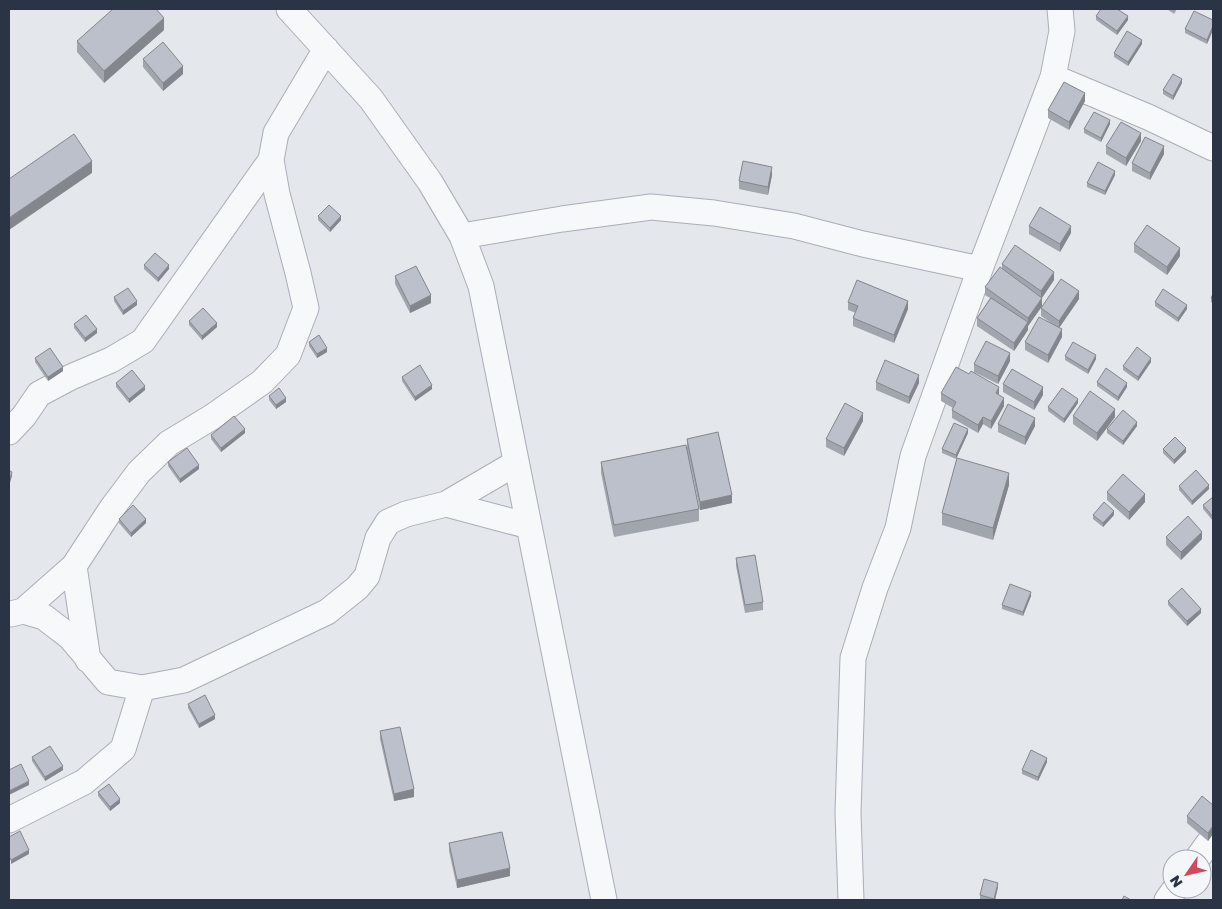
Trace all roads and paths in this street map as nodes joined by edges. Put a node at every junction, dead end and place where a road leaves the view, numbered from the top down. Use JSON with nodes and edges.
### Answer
{"nodes":[{"id":1,"x":290,"y":9,"type":"edge"},
{"id":2,"x":1060,"y":9,"type":"edge"},
{"id":3,"x":326,"y":50,"type":"junction"},
{"id":4,"x":1053,"y":77,"type":"junction"},
{"id":5,"x":1213,"y":148,"type":"edge"},
{"id":6,"x":271,"y":160,"type":"junction"},
{"id":7,"x":462,"y":236,"type":"junction"},
{"id":8,"x":980,"y":269,"type":"junction"},
{"id":9,"x":9,"y":432,"type":"edge"},
{"id":10,"x":516,"y":463,"type":"junction"},
{"id":11,"x":446,"y":504,"type":"junction"},
{"id":12,"x":529,"y":526,"type":"junction"},
{"id":13,"x":74,"y":566,"type":"junction"},
{"id":14,"x":16,"y":613,"type":"edge"},
{"id":15,"x":88,"y":660,"type":"junction"},
{"id":16,"x":142,"y":688,"type":"junction"},
{"id":17,"x":9,"y":820,"type":"edge"},
{"id":18,"x":1213,"y":837,"type":"edge"},
{"id":19,"x":1204,"y":849,"type":"edge"},
{"id":20,"x":604,"y":900,"type":"edge"},
{"id":21,"x":851,"y":900,"type":"edge"}],
"edges":[{"from":1,"to":3,"type":"street"},
{"from":2,"to":4,"type":"street"},
{"from":3,"to":6,"type":"street"},
{"from":3,"to":7,"type":"street"},
{"from":4,"to":5,"type":"street"},
{"from":4,"to":8,"type":"street"},
{"from":6,"to":9,"type":"street"},
{"from":6,"to":13,"type":"street"},
{"from":7,"to":8,"type":"street"},
{"from":7,"to":10,"type":"street"},
{"from":8,"to":21,"type":"street"},
{"from":10,"to":11,"type":"street"},
{"from":10,"to":12,"type":"street"},
{"from":11,"to":12,"type":"street"},
{"from":11,"to":16,"type":"street"},
{"from":12,"to":20,"type":"street"},
{"from":13,"to":14,"type":"street"},
{"from":13,"to":15,"type":"street"},
{"from":14,"to":15,"type":"street"},
{"from":15,"to":16,"type":"street"},
{"from":16,"to":17,"type":"street"},
{"from":18,"to":19,"type":"street"}]}
